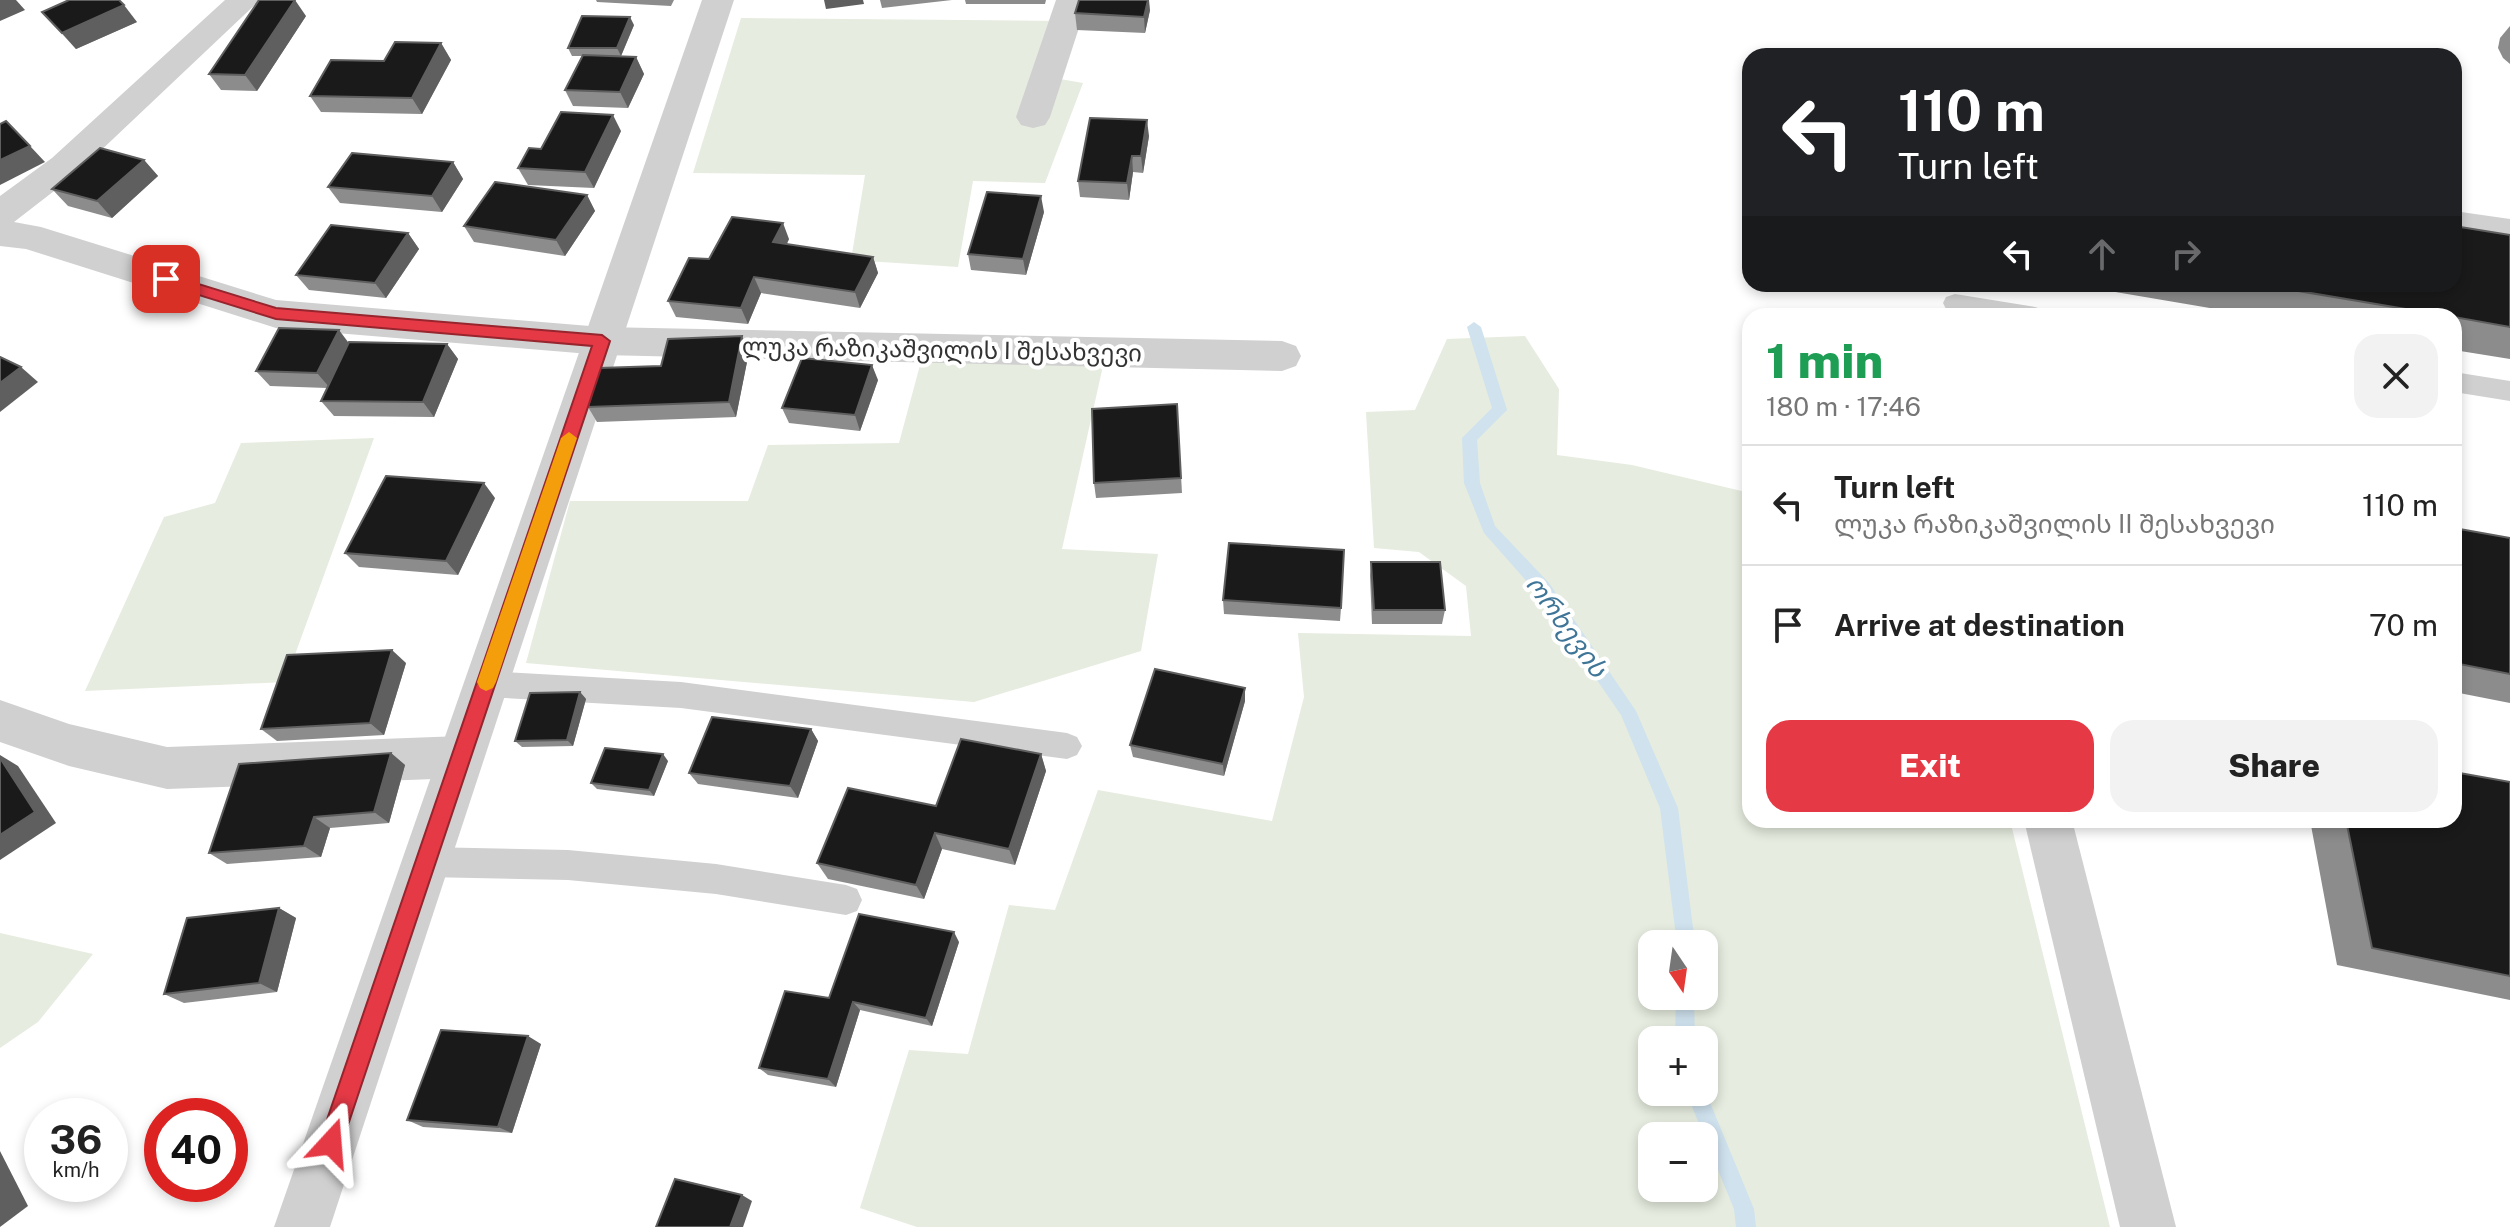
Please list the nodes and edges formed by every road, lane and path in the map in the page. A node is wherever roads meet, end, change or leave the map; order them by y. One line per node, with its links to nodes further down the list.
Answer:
1 (244, 0): 5 (street)
2 (718, 0): 11 (street)
3 (1072, 0): 4 (street)
4 (1033, 117)
5 (0, 214)
6 (2462, 220): 7 (lane)
7 (2510, 227)
8 (0, 233): 11 (street, ლუკა რაზიკაშვილის I შესახვევი)
9 (1955, 301): 10 (lane)
10 (1992, 308)
11 (602, 341): 12 (street, ლუკა რაზიკაშვილის I შესახვევი); 15 (street)
12 (1282, 356)
13 (2462, 383): 14 (lane)
14 (2510, 391)
15 (486, 684): 17 (lane); 18 (street)
16 (0, 721): 18 (street)
17 (1067, 746)
18 (461, 757): 20 (street)
19 (2050, 828): 23 (street)
20 (426, 862): 21 (lane); 22 (street)
21 (846, 900)
22 (302, 1227)
23 (2148, 1227)

